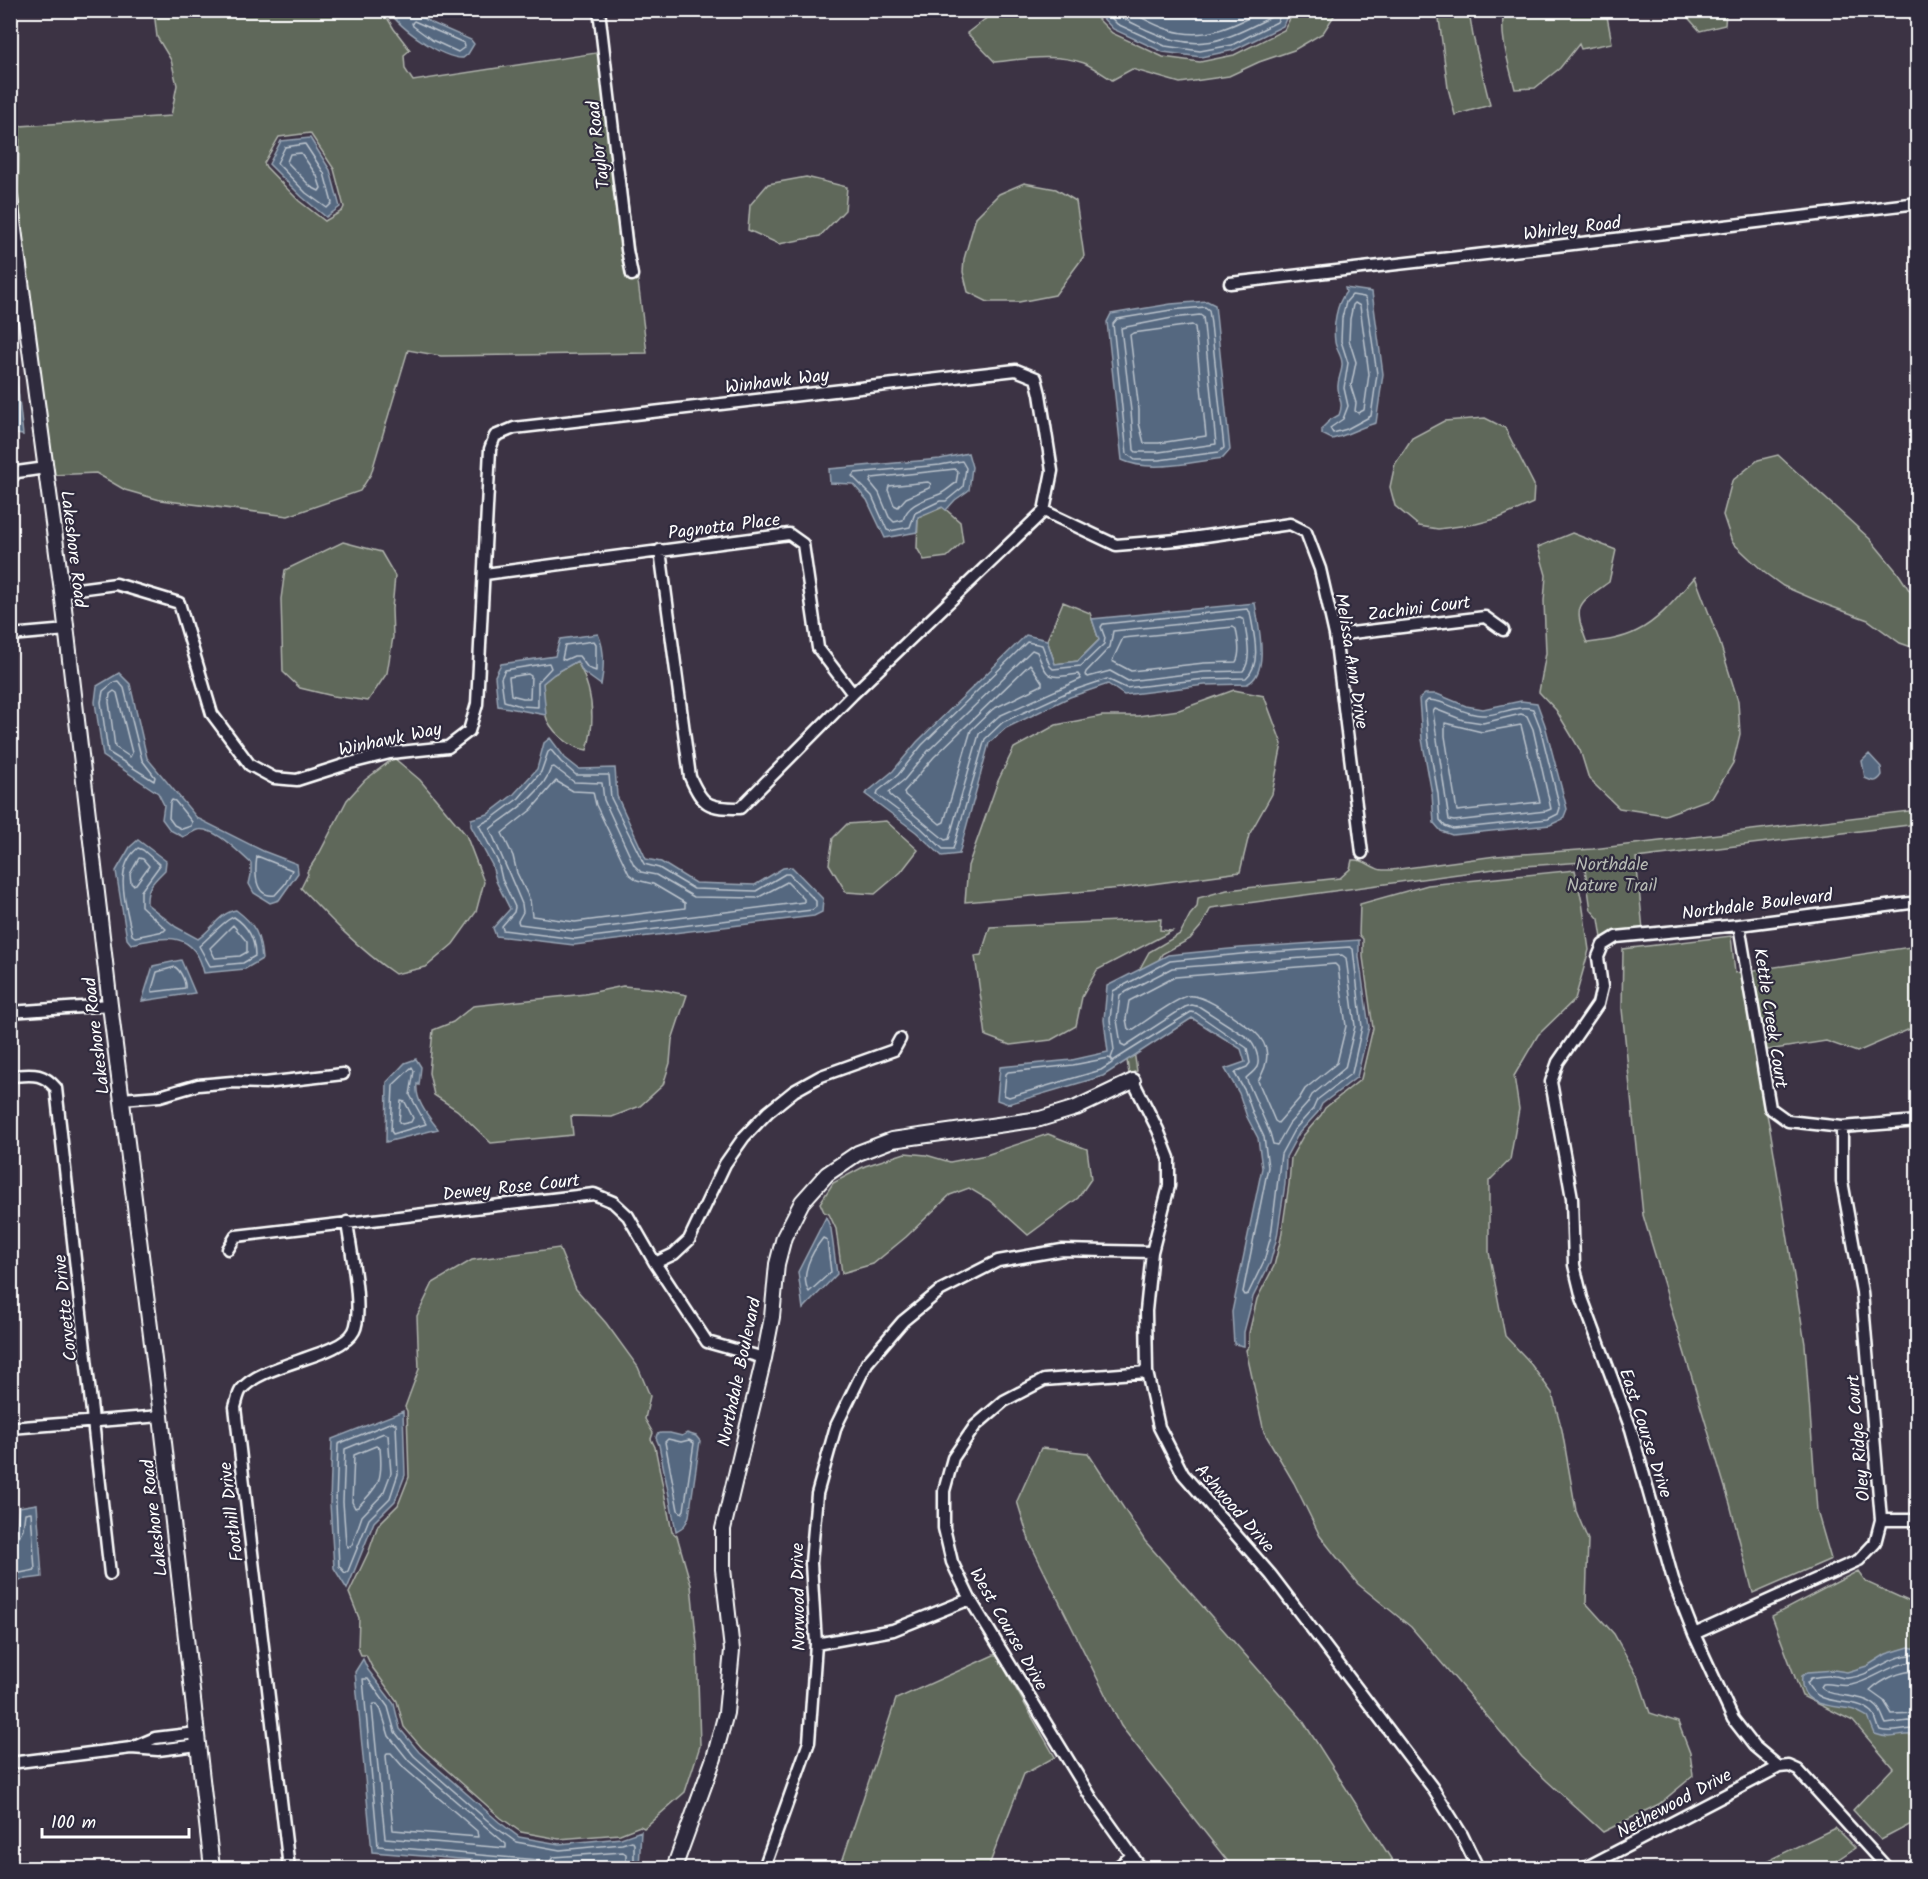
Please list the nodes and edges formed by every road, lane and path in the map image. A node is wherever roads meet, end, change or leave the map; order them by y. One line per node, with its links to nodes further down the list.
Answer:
1 (599, 10): 4 (street, Taylor Road)
2 (10, 199): 6 (street, Lakeshore Road)
3 (1917, 203): 5 (street, Whirley Road)
4 (632, 275)
5 (1230, 283)
6 (46, 468): 7 (street); 11 (street, Lakeshore Road)
7 (10, 479)
8 (1044, 511): 10 (street, Winhawk Way); 15 (street, Melissa Ann Drive); 16 (street)
9 (660, 550): 10 (street, Pagnotta Place); 16 (street, Pagnotta Place); 16 (street)
10 (484, 574): 11 (street, Winhawk Way)
11 (62, 591): 12 (street, Lakeshore Road)
12 (66, 630): 14 (street); 21 (street, Lakeshore Road)
13 (1503, 630): 15 (street, Zachini Court)
14 (10, 634)
15 (1335, 635): 17 (street, Melissa Ann Drive)
16 (854, 694)
17 (1362, 853)
18 (1917, 902): 19 (street, Northdale Boulevard)
19 (1739, 925): 20 (street, Northdale Boulevard); 29 (street, Kettle Creek Court)
20 (1603, 945): 43 (street, East Course Drive)
21 (110, 1005): 22 (street); 27 (street, Lakeshore Road)
22 (10, 1012)
23 (900, 1039): 33 (street)
24 (343, 1074): 27 (street)
25 (10, 1077): 37 (street, Corvette Drive)
26 (1133, 1081): 32 (street, Ashwood Drive); 34 (street, Northdale Boulevard)
27 (121, 1099): 36 (street, Lakeshore Road)
28 (1917, 1121): 29 (street, Kettle Creek Court)
29 (1842, 1127): 40 (street, Oley Ridge Court)
30 (347, 1222): 31 (street, Dewey Rose Court); 33 (street, Dewey Rose Court); 50 (street, Foothill Drive)
31 (228, 1249)
32 (1152, 1252): 35 (street, Ashwood Drive); 44 (street, Norwood Drive)
33 (655, 1263): 34 (street, Dewey Rose Court)
34 (764, 1358): 51 (street, Northdale Boulevard)
35 (1147, 1372): 42 (street, West Course Drive); 55 (street, Ashwood Drive)
36 (161, 1416): 37 (street); 45 (street, Lakeshore Road)
37 (94, 1422): 38 (street); 41 (street, Corvette Drive)
38 (10, 1428)
39 (1917, 1520): 40 (street)
40 (1881, 1521): 43 (street, Oley Ridge Court)
41 (110, 1574)
42 (970, 1599): 44 (street); 48 (street, West Course Drive)
43 (1694, 1634): 47 (street, East Course Drive)
44 (816, 1644): 52 (street, Norwood Drive)
45 (198, 1739): 46 (street); 49 (street, Lakeshore Road)
46 (10, 1763)
47 (1779, 1767): 56 (street, Nethewood Drive); 57 (street, East Course Drive)
48 (1132, 1856): 53 (street); 54 (street, West Course Drive)
49 (212, 1869)
50 (289, 1869)
51 (674, 1869)
52 (764, 1869)
53 (1116, 1869)
54 (1141, 1869)
55 (1478, 1869)
56 (1585, 1869)
57 (1887, 1869)

